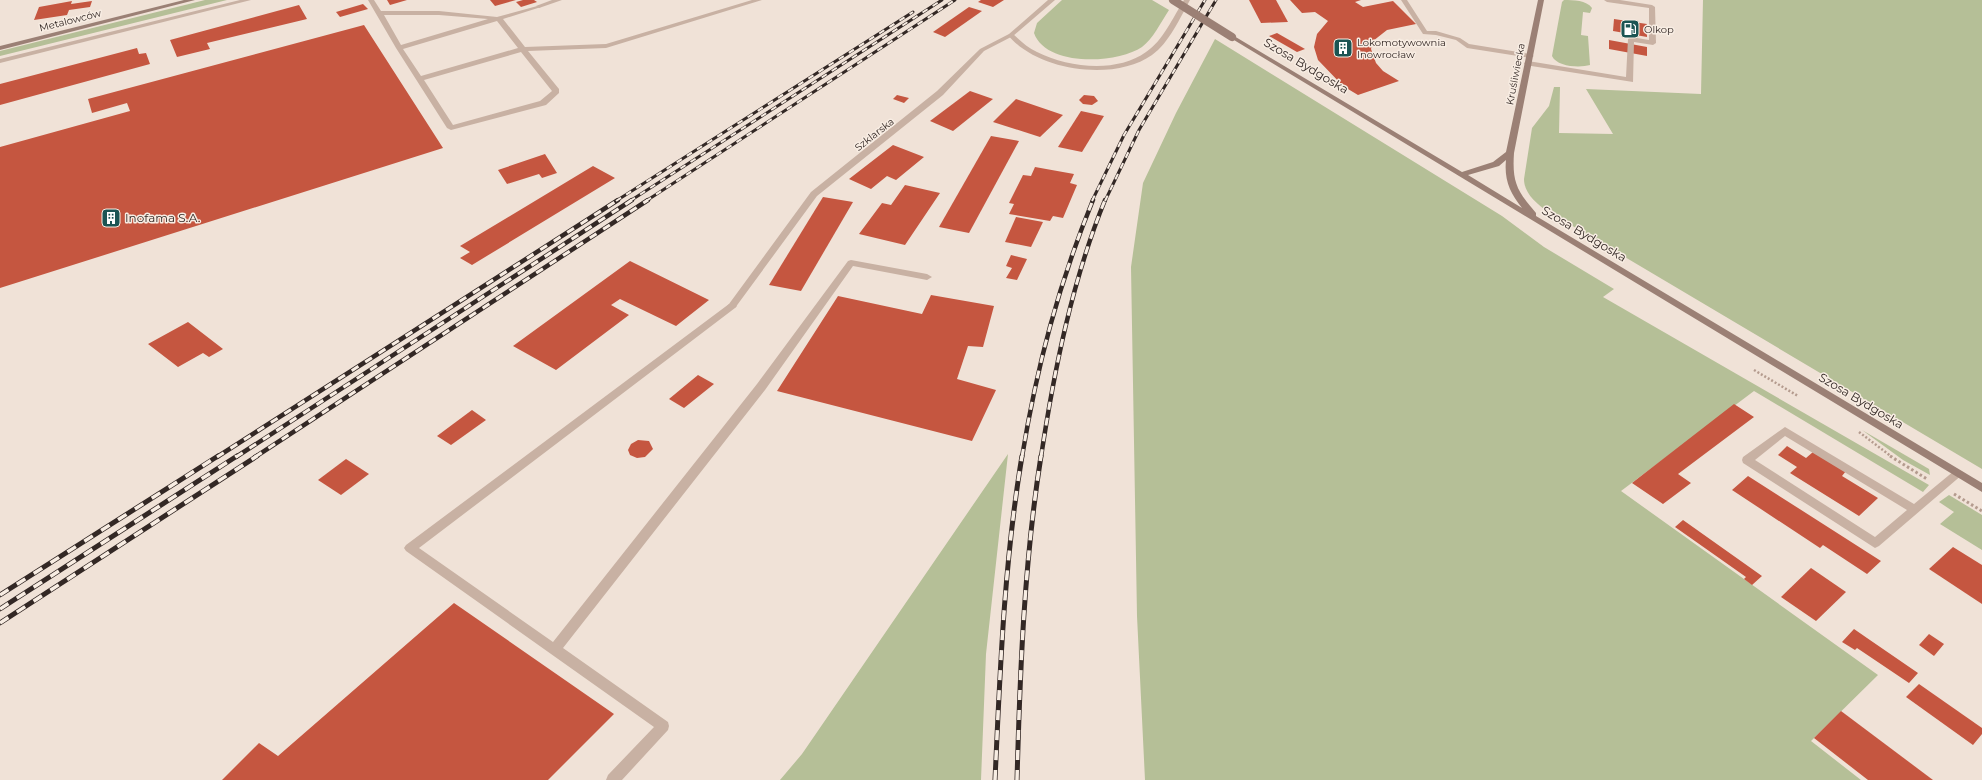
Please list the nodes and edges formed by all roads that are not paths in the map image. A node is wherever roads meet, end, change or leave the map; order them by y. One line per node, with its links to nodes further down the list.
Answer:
1 (192, 0): 15 (main road, Metalowców)
2 (248, 0): 19 (street)
3 (371, 0): 12 (street)
4 (559, 0): 13 (street)
5 (759, 0): 17 (street)
6 (1052, 0): 14 (street, Szklarska)
7 (1173, 0): 22 (main road, Szosa Bydgoska, bridge)
8 (1187, 0): 14 (street)
9 (1404, 0): 18 (street)
10 (1541, 0): 18 (main road, Kruśliwiecka)
11 (1607, 0): 18 (street)
12 (379, 13): 13 (street); 16 (street)
13 (499, 19): 16 (street); 17 (street)
14 (1011, 35): 28 (street, Szklarska)
15 (0, 48)
16 (399, 48): 20 (street)
17 (523, 49): 20 (street); 20 (street)
18 (1529, 59): 21 (main road, Kruśliwiecka)
19 (0, 61)
20 (420, 79)
21 (1510, 153): 22 (main road); 23 (main road, Kruśliwiecka)
22 (1461, 174): 23 (main road, Szosa Bydgoska)
23 (1538, 222): 25 (main road, Szosa Bydgoska)
24 (928, 277): 28 (street)
25 (1958, 474): 26 (main road, Szosa Bydgoska); 27 (street)
26 (1982, 488)
27 (1914, 509): 27 (street)
28 (554, 650): 29 (street)
29 (613, 780)

